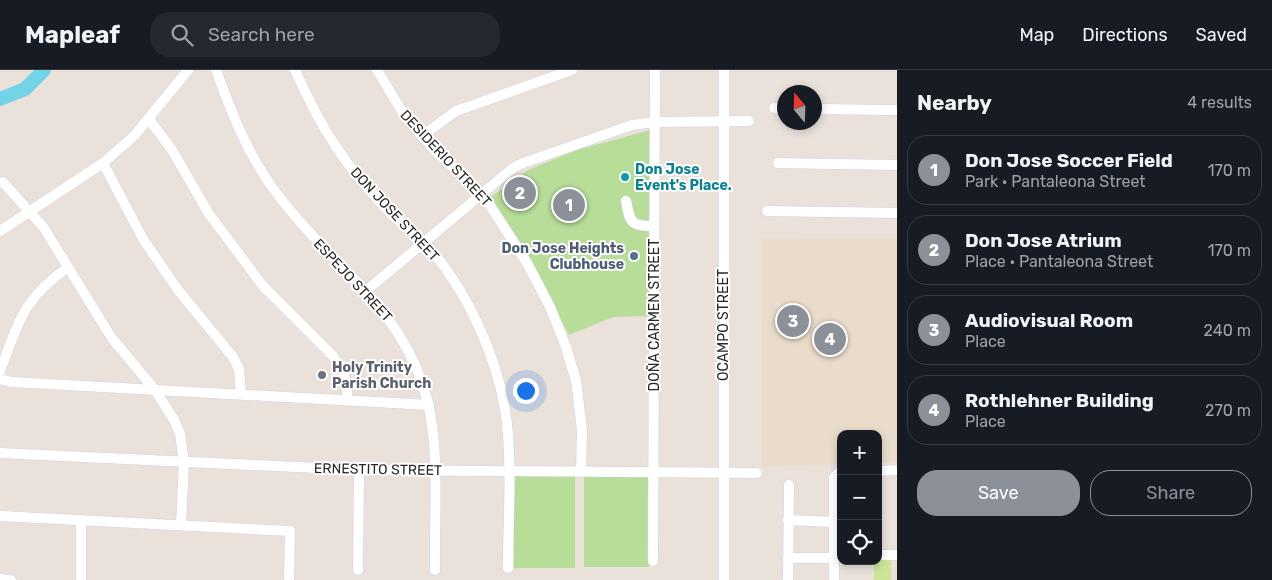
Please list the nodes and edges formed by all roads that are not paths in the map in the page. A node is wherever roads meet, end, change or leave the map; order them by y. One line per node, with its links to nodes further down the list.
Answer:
1 (188, 70): 10 (street)
2 (216, 70): 28 (street, ESPEJO STREET)
3 (295, 70): 26 (street, DON JOSE STREET)
4 (376, 70): 14 (street, DESIDERIO STREET)
5 (572, 70): 14 (street)
6 (655, 70): 13 (street, DOÑA CARMEN STREET)
7 (724, 70): 11 (street, OCAMPO STREET)
8 (822, 109): 9 (street)
9 (897, 110)
10 (149, 119): 15 (street); 33 (street)
11 (723, 120): 12 (street); 13 (street); 44 (street, OCAMPO STREET)
12 (749, 121)
13 (654, 122): 19 (street); 24 (street, DOÑA CARMEN STREET)
14 (422, 136): 19 (street, DESIDERIO STREET)
15 (103, 163): 21 (street); 32 (street)
16 (778, 163): 17 (street)
17 (897, 165)
18 (3, 182): 21 (street)
19 (482, 193): 26 (street); 43 (street, DESIDERIO STREET)
20 (626, 201): 24 (street)
21 (28, 211): 25 (street); 27 (street)
22 (767, 211): 23 (street)
23 (897, 213)
24 (654, 226): 40 (street, DOÑA CARMEN STREET)
25 (0, 232)
26 (424, 242): 28 (street); 38 (street, DON JOSE STREET)
27 (67, 268): 29 (street); 31 (street)
28 (366, 290): 34 (street, ESPEJO STREET)
29 (0, 371)
30 (0, 379): 31 (street)
31 (155, 390): 32 (street); 36 (street)
32 (241, 394): 33 (street)
33 (347, 400): 34 (street)
34 (429, 405): 42 (street, ESPEJO STREET)
35 (0, 453): 36 (street, ERNESTITO STREET)
36 (184, 462): 37 (street, ERNESTITO STREET); 52 (street)
37 (359, 470): 42 (street, ERNESTITO STREET); 59 (street)
38 (508, 470): 42 (street, ERNESTITO STREET); 43 (street, ERNESTITO STREET); 58 (street, DON JOSE STREET)
39 (897, 470): 41 (street)
40 (654, 471): 43 (street, ERNESTITO STREET); 44 (street, ERNESTITO STREET); 57 (street, DOÑA CARMEN STREET)
41 (882, 471)
42 (434, 472): 60 (street, ESPEJO STREET)
43 (581, 472)
44 (724, 472): 45 (street, ERNESTITO STREET); 65 (street, OCAMPO STREET)
45 (756, 473)
46 (838, 475): 51 (street)
47 (788, 485): 50 (street)
48 (0, 516): 49 (street)
49 (81, 520): 52 (street); 63 (street)
50 (788, 520): 51 (street); 56 (street)
51 (834, 522): 55 (street)
52 (181, 524): 64 (street)
53 (897, 555): 54 (street)
54 (882, 556)
55 (836, 557): 56 (street); 67 (street)
56 (788, 558): 66 (street)
57 (654, 561)
58 (508, 568)
59 (357, 575)
60 (436, 575)
61 (0, 579): 62 (street)
62 (11, 580)
63 (81, 580)
64 (289, 580)
65 (724, 580)
66 (788, 580)
67 (834, 580)

